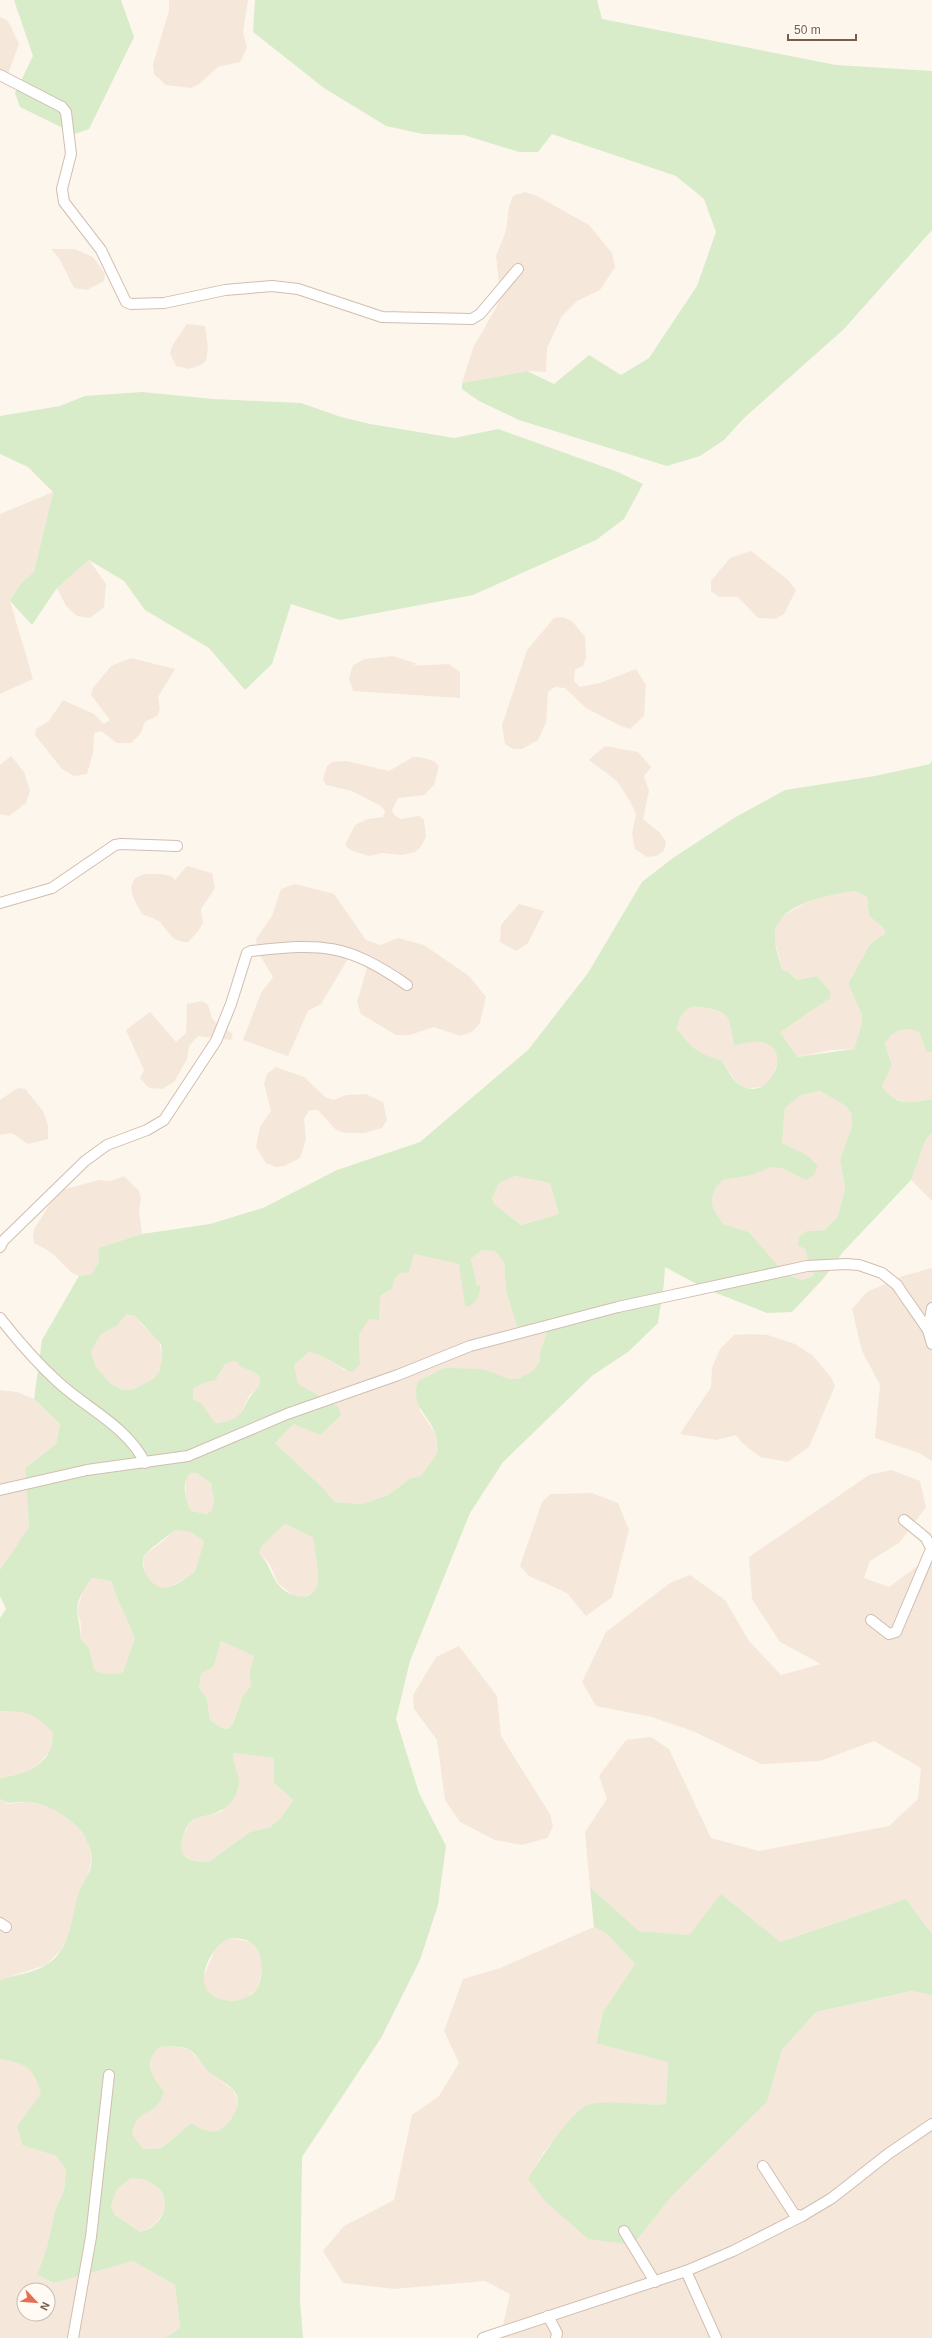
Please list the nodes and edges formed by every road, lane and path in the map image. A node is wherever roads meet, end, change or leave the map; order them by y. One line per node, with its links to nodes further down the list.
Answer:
1 (0, 75): 2 (street)
2 (518, 269)
3 (177, 846): 4 (street)
4 (0, 903)
5 (407, 985): 6 (street)
6 (0, 1247)
7 (932, 1308): 9 (street)
8 (0, 1318): 11 (street)
9 (928, 1330): 10 (street); 11 (street)
10 (932, 1344)
11 (145, 1462): 12 (street)
12 (0, 1490)
13 (904, 1520): 14 (street)
14 (932, 1547): 15 (street)
15 (871, 1620)
16 (109, 2075): 24 (street)
17 (932, 2124): 19 (street)
18 (763, 2166): 19 (street)
19 (802, 2216): 21 (street)
20 (624, 2231): 22 (street)
21 (686, 2272): 22 (street); 27 (street)
22 (655, 2282): 23 (street)
23 (548, 2316): 25 (street); 26 (street)
24 (73, 2338)
25 (484, 2338)
26 (556, 2338)
27 (716, 2338)

